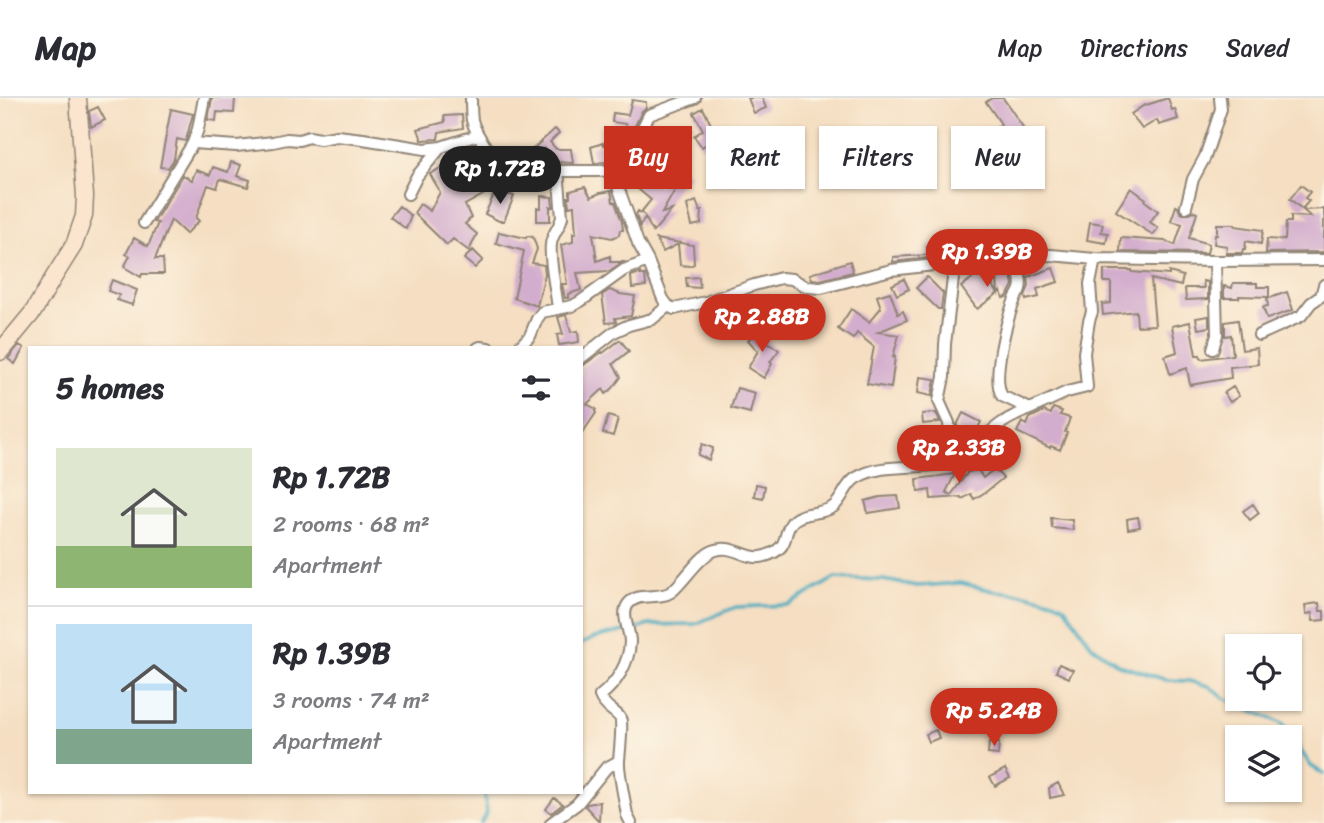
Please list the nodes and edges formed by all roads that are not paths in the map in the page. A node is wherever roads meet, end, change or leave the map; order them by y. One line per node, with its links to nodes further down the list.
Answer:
1 (78, 98): 28 (street)
2 (204, 98): 8 (street)
3 (471, 98): 7 (street)
4 (695, 98): 6 (street)
5 (1220, 98): 14 (street)
6 (644, 126)
7 (478, 135): 9 (street); 10 (street)
8 (193, 143): 9 (street); 15 (street)
9 (441, 146): 13 (street)
10 (558, 170): 11 (street); 24 (street)
11 (604, 171)
12 (619, 189): 19 (street)
13 (408, 194)
14 (1186, 207)
15 (144, 223)
16 (1015, 257): 17 (street); 21 (street); 30 (street)
17 (1095, 258): 20 (street); 30 (street)
18 (1324, 260): 20 (street)
19 (648, 261): 23 (street); 24 (street)
20 (1215, 261): 27 (street)
21 (955, 262): 23 (street); 31 (street)
22 (1324, 285): 25 (street)
23 (668, 306): 29 (street)
24 (558, 308): 26 (street)
25 (1259, 335)
26 (520, 346)
27 (1213, 349)
28 (0, 352)
29 (583, 356)
30 (1030, 409): 31 (street)
31 (952, 460): 32 (street)
32 (619, 761): 33 (street); 34 (street)
33 (551, 823)
34 (631, 823)

